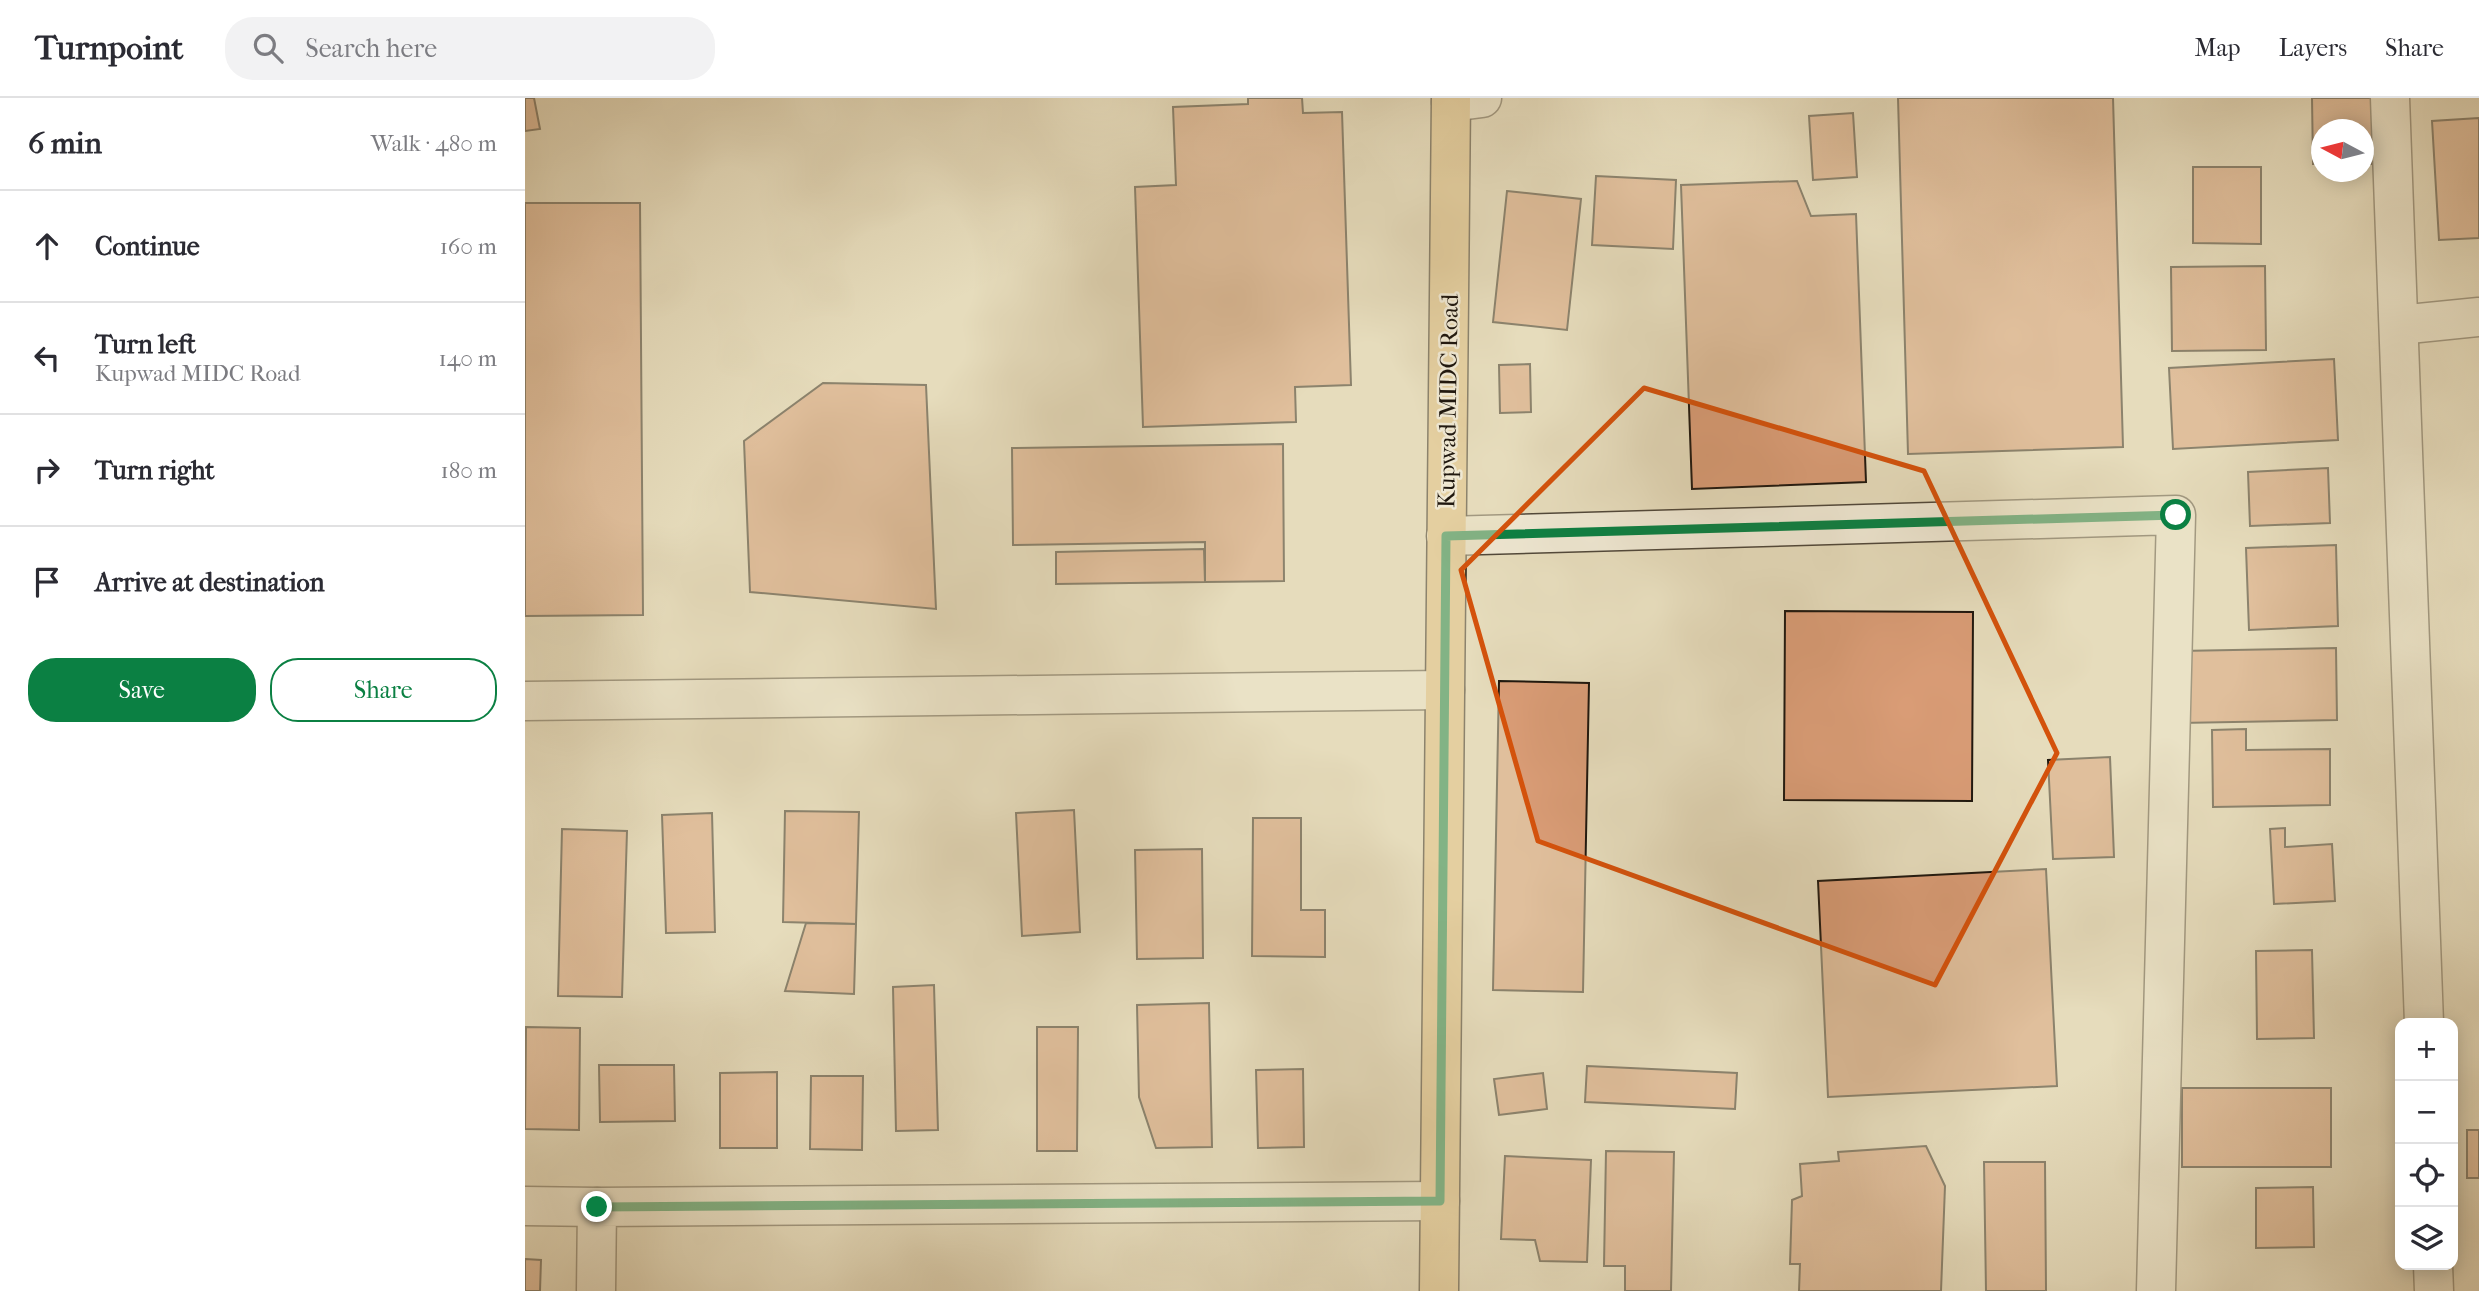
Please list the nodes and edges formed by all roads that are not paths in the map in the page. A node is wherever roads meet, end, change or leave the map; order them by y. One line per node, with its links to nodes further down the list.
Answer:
1 (2390, 98): 4 (street)
2 (1461, 99): 5 (main road, Kupwad MIDC Road)
3 (2479, 317): 4 (street)
4 (2399, 325): 8 (street)
5 (1446, 536): 6 (main road, Kupwad MIDC Road); 15 (street)
6 (1445, 690): 7 (street); 9 (main road, Kupwad MIDC Road)
7 (525, 702)
8 (2424, 1018)
9 (1440, 1201): 11 (street); 14 (main road, Kupwad MIDC Road)
10 (525, 1206): 11 (street)
11 (597, 1207): 13 (street)
12 (2433, 1270): 16 (street)
13 (596, 1291)
14 (1439, 1291)
15 (2156, 1291)
16 (2434, 1291)

